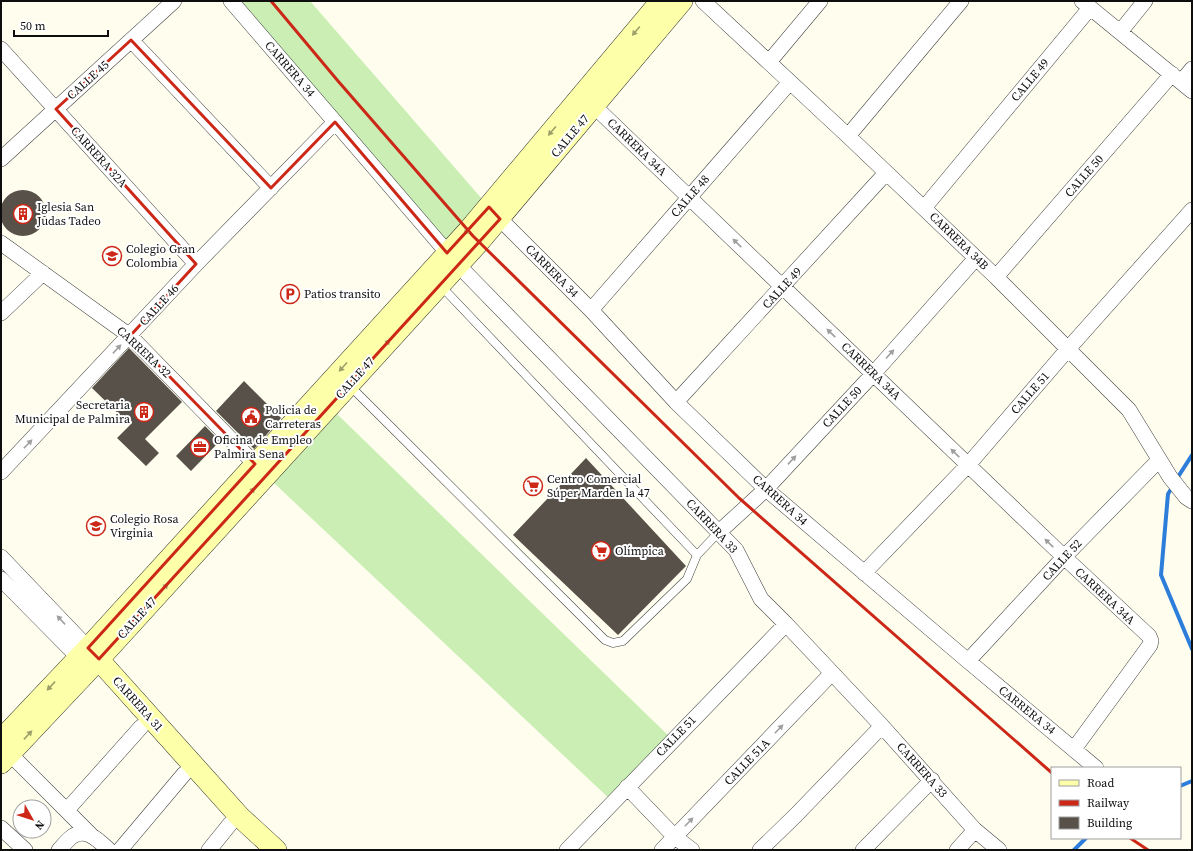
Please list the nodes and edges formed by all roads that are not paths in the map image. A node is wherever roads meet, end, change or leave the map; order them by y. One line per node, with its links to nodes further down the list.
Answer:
1 (174, 1): 11 (street, CALLE 45)
2 (231, 1): 19 (street, CARRERA 34)
3 (661, 1): 27 (main road, CALLE 47, one-way to 27)
4 (682, 1): 17 (main road, CALLE 47)
5 (703, 1): 13 (street, CARRERA 34B)
6 (820, 1): 13 (street)
7 (961, 1): 20 (street)
8 (1145, 1): 10 (street)
9 (1086, 4): 10 (street); 25 (street, CALLE 49)
10 (1120, 32): 16 (street)
11 (131, 40): 18 (street, CALLE 45); 23 (street)
12 (1, 49): 18 (street, CARRERA 32A)
13 (769, 62): 15 (street, CARRERA 34B)
14 (1192, 69): 16 (street, CALLE 50)
15 (790, 82): 20 (street, CARRERA 34B); 24 (street, CALLE 48)
16 (1182, 82): 33 (street, CALLE 50)
17 (594, 106): 24 (street, CARRERA 34A); 27 (main road, CALLE 47)
18 (56, 109): 21 (street, CALLE 45); 31 (street, CARRERA 32A)
19 (335, 122): 23 (street, CALLE 46); 30 (street, CARRERA 34)
20 (848, 136): 22 (street, CARRERA 34B)
21 (1, 159)
22 (886, 173): 25 (street, CARRERA 34B); 35 (street, CALLE 49)
23 (270, 188): 31 (street, CALLE 46)
24 (689, 197): 35 (street, CARRERA 34A, one-way to 24); 36 (street, CALLE 48)
25 (924, 208): 29 (street, CARRERA 34B)
26 (1192, 210): 39 (street, CALLE 51)
27 (494, 213): 30 (main road, CALLE 47); 36 (street, CARRERA 34)
28 (1, 243): 32 (street, CARRERA 32)
29 (976, 258): 33 (street, CARRERA 34B); 40 (street, CALLE 50, one-way to 29)
30 (453, 259): 34 (main road, CALLE 47); 44 (main road, CALLE 47, one-way to 44); 49 (street, CARRERA 33)
31 (196, 264): 38 (street, CALLE 46)
32 (43, 273): 37 (street); 38 (street, CARRERA 32)
33 (996, 277): 39 (street, CARRERA 34B)
34 (440, 285): 41 (main road, CALLE 47, one-way to 34); 50 (lane)
35 (783, 287): 40 (street, CARRERA 34A, one-way to 35); 42 (street, CALLE 49)
36 (591, 310): 42 (street, CARRERA 34)
37 (1, 313)
38 (130, 336): 44 (street, CARRERA 32); 46 (street, CALLE 46, one-way to 38)
39 (1068, 349): 43 (street, CARRERA 34B); 45 (street, CALLE 51)
40 (874, 373): 45 (street, CARRERA 34A, one-way to 40); 47 (street, CALLE 50, one-way to 40)
41 (349, 385): 50 (lane); 57 (main road, CALLE 47, one-way to 41)
42 (676, 402): 47 (street, CARRERA 34)
43 (1159, 460): 48 (street, CARRERA 34B); 52 (street, CALLE 52)
44 (255, 464): 57 (main road, CALLE 47)
45 (968, 465): 52 (street, CARRERA 34A, one-way to 45); 53 (street, CALLE 51)
46 (1, 472)
47 (766, 488): 49 (street, CALLE 50); 53 (street, CARRERA 34)
48 (1189, 499)
49 (719, 532): 50 (lane); 56 (street, CARRERA 33)
50 (698, 555)
51 (1, 557): 54 (street, CARRERA 31)
52 (1064, 557): 58 (street, CALLE 52); 62 (street, CARRERA 34A)
53 (864, 573): 58 (street, CARRERA 34)
54 (20, 577): 55 (street); 57 (street, CARRERA 31, one-way to 54)
55 (4, 588): 57 (street, CARRERA 31)
56 (786, 624): 59 (street, CARRERA 33); 67 (street, CALLE 51)
57 (88, 658): 61 (main road, CARRERA 31); 63 (main road, CALLE 47); 64 (main road, CARRERA 31)
58 (968, 661): 62 (street, CARRERA 34)
59 (832, 673): 60 (street, CARRERA 33); 73 (street, CALLE 51A, one-way to 59)
60 (882, 726): 66 (street, CARRERA 33); 84 (street)
61 (141, 727): 64 (main road, CARRERA 31); 68 (street)
62 (1074, 749): 65 (street, CARRERA 34)
63 (4, 752): 68 (street)
64 (182, 765): 69 (main road, CARRERA 31); 77 (street); 80 (main road, CARRERA 31)
65 (1095, 767)
66 (932, 780): 71 (street, CARRERA 33); 85 (street)
67 (628, 787): 73 (street); 81 (street, CALLE 51)
68 (67, 810): 72 (street)
69 (230, 824): 78 (street); 79 (main road, CARRERA 31)
70 (1, 828): 74 (street)
71 (975, 830): 86 (street); 87 (street, CARRERA 33)
72 (87, 834): 75 (street); 76 (street)
73 (675, 837): 82 (street, CALLE 51A); 83 (street)
74 (25, 850)
75 (59, 850)
76 (109, 850)
77 (120, 850)
78 (209, 850)
79 (257, 850)
80 (276, 850)
81 (567, 850)
82 (662, 850)
83 (692, 850)
84 (760, 850)
85 (864, 850)
86 (957, 850)
87 (999, 850)

